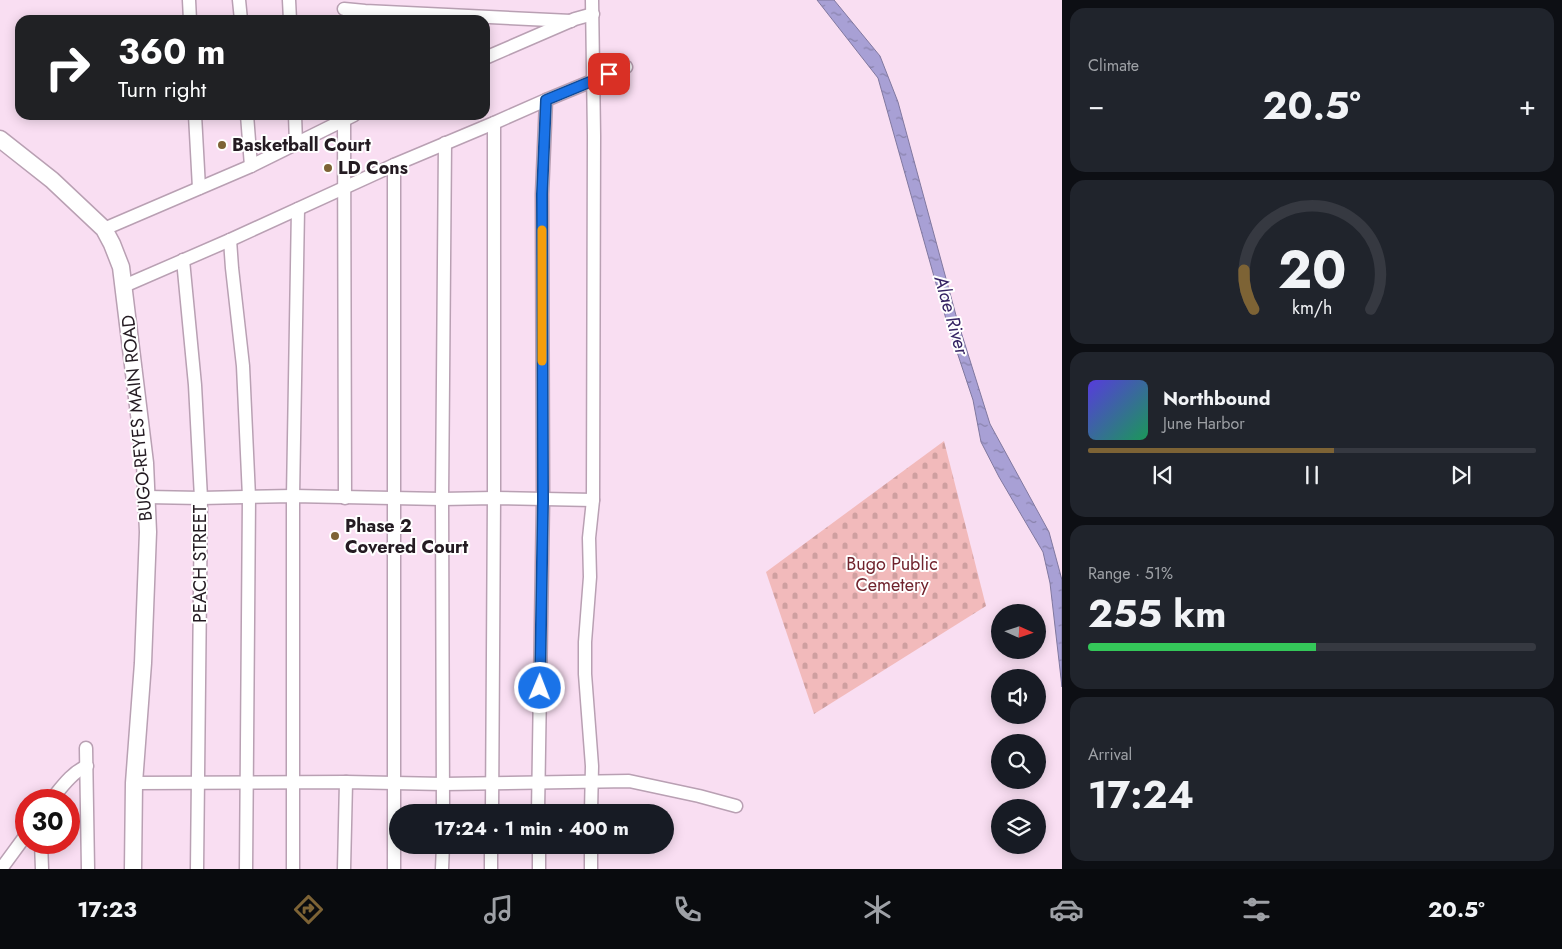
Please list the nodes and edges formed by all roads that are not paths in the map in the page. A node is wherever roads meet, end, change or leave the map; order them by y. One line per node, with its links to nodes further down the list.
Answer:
1 (189, 0): 7 (street)
2 (239, 0): 8 (street)
3 (288, 0): 9 (street)
4 (592, 0): 6 (street)
5 (344, 10): 10 (street)
6 (593, 14): 12 (street); 15 (street)
7 (190, 15)
8 (240, 15)
9 (290, 15)
10 (386, 15)
11 (490, 19): 12 (street)
12 (571, 21): 13 (street)
13 (490, 56)
14 (626, 67): 15 (street)
15 (592, 80): 16 (street); 44 (street)
16 (546, 100): 22 (street); 43 (street)
17 (195, 120): 28 (street)
18 (247, 120): 27 (street)
19 (295, 120): 24 (street)
20 (340, 120): 24 (street)
21 (348, 120): 29 (street)
22 (494, 123): 25 (street); 41 (street)
23 (0, 139): 31 (street, BUGO-REYES MAIN ROAD)
24 (296, 143): 27 (street)
25 (445, 143): 26 (street); 42 (street)
26 (394, 165): 29 (street); 40 (street)
27 (250, 166): 28 (street)
28 (199, 188): 31 (street)
29 (344, 188): 30 (street); 39 (street)
30 (298, 209): 32 (street); 35 (street)
31 (104, 229): 34 (street, BUGO-REYES MAIN ROAD)
32 (230, 240): 33 (street); 37 (street)
33 (183, 260): 34 (street); 38 (street, PEACH STREET)
34 (124, 286): 36 (street, BUGO-REYES MAIN ROAD)
35 (293, 496): 37 (street); 39 (street); 49 (street)
36 (147, 497): 38 (street); 47 (street, BUGO-REYES MAIN ROAD)
37 (249, 497): 38 (street); 48 (street)
38 (201, 498): 53 (street, PEACH STREET)
39 (345, 498): 40 (street)
40 (393, 498): 42 (street); 54 (street)
41 (494, 498): 42 (street); 43 (street); 55 (street)
42 (442, 500): 56 (street)
43 (543, 500): 44 (street); 51 (street)
44 (593, 500): 52 (street)
45 (86, 748): 46 (street)
46 (87, 766): 57 (street); 71 (street)
47 (134, 782): 53 (street); 72 (street, BUGO-REYES MAIN ROAD)
48 (247, 782): 49 (street); 53 (street); 74 (street)
49 (293, 782): 50 (street); 75 (street)
50 (346, 782): 54 (street); 76 (street)
51 (538, 782): 52 (street); 55 (street); 60 (street)
52 (591, 782): 61 (street); 62 (street)
53 (198, 783): 73 (street, PEACH STREET)
54 (394, 783): 56 (street); 77 (street)
55 (492, 783): 56 (street); 59 (street)
56 (443, 784): 58 (street)
57 (60, 789)
58 (443, 804)
59 (492, 804)
60 (538, 804)
61 (591, 804)
62 (736, 806)
63 (15, 850): 69 (street)
64 (41, 854): 70 (street)
65 (443, 854): 78 (street)
66 (491, 854): 79 (street)
67 (538, 854): 80 (street)
68 (591, 854): 81 (street)
69 (1, 869)
70 (42, 869)
71 (88, 869)
72 (132, 869)
73 (197, 869)
74 (246, 869)
75 (293, 869)
76 (344, 869)
77 (394, 869)
78 (442, 869)
79 (491, 869)
80 (539, 869)
81 (591, 869)

